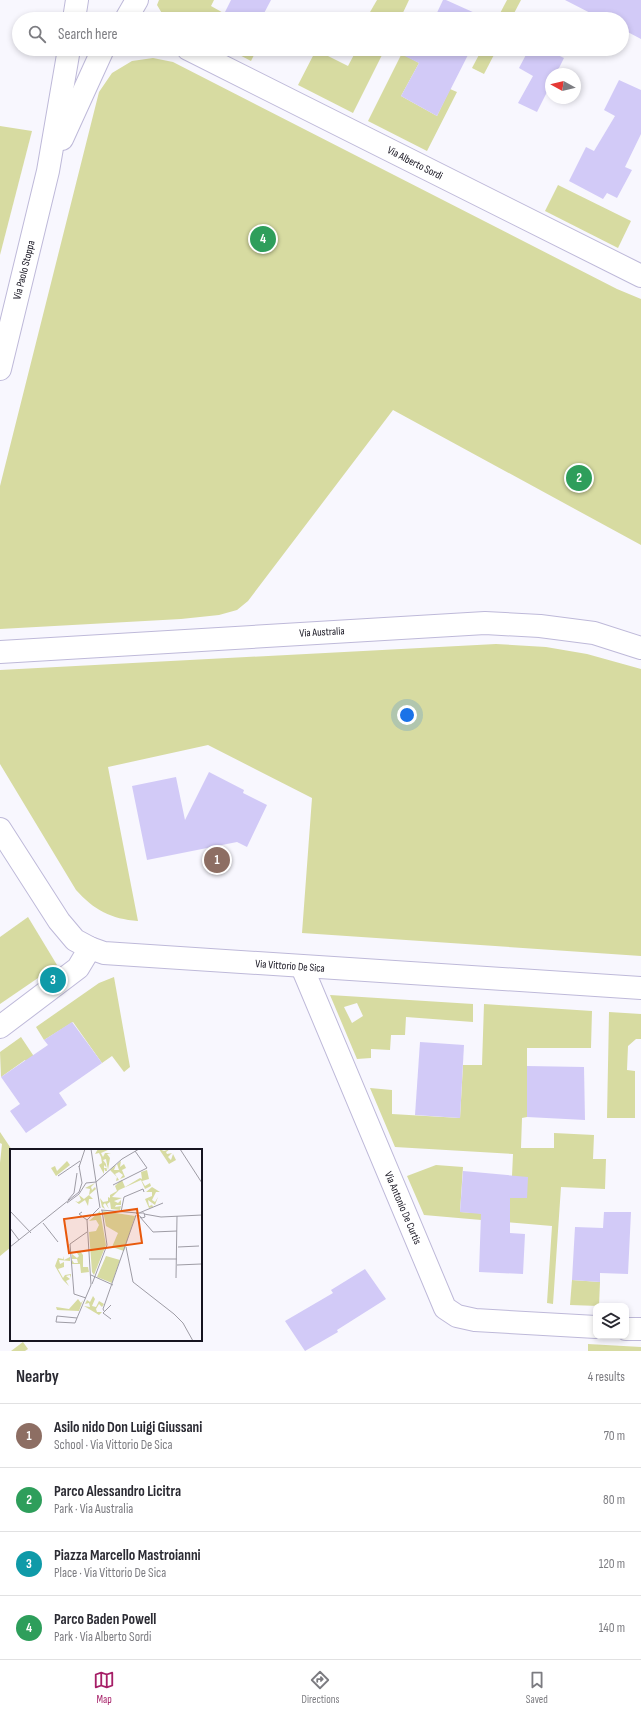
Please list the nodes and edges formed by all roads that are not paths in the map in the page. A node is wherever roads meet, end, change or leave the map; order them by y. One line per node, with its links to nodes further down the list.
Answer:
1 (79, 0): 3 (street); 4 (street)
2 (138, 0): 5 (street); 6 (street)
3 (76, 12)
4 (82, 12)
5 (130, 12)
6 (141, 12)
7 (68, 56): 10 (street, Via Paolo Stoppa)
8 (100, 56): 10 (street, Via Paolo Stoppa)
9 (202, 56): 11 (street, Via Alberto Sordi)
10 (48, 171): 12 (street, Via Paolo Stoppa)
11 (641, 276)
12 (9, 294): 13 (street, Via Paolo Stoppa)
13 (0, 369)
14 (641, 648): 15 (street, Via Australia)
15 (0, 652)
16 (0, 830): 17 (street, Via Vittorio De Sica)
17 (90, 948): 18 (street, Via Vittorio De Sica); 20 (street)
18 (302, 967): 19 (street, Via Vittorio De Sica); 21 (street, Via Antonio De Curtis)
19 (641, 988)
20 (0, 1027)
21 (593, 1327)
22 (629, 1329): 23 (street)
23 (641, 1330)

